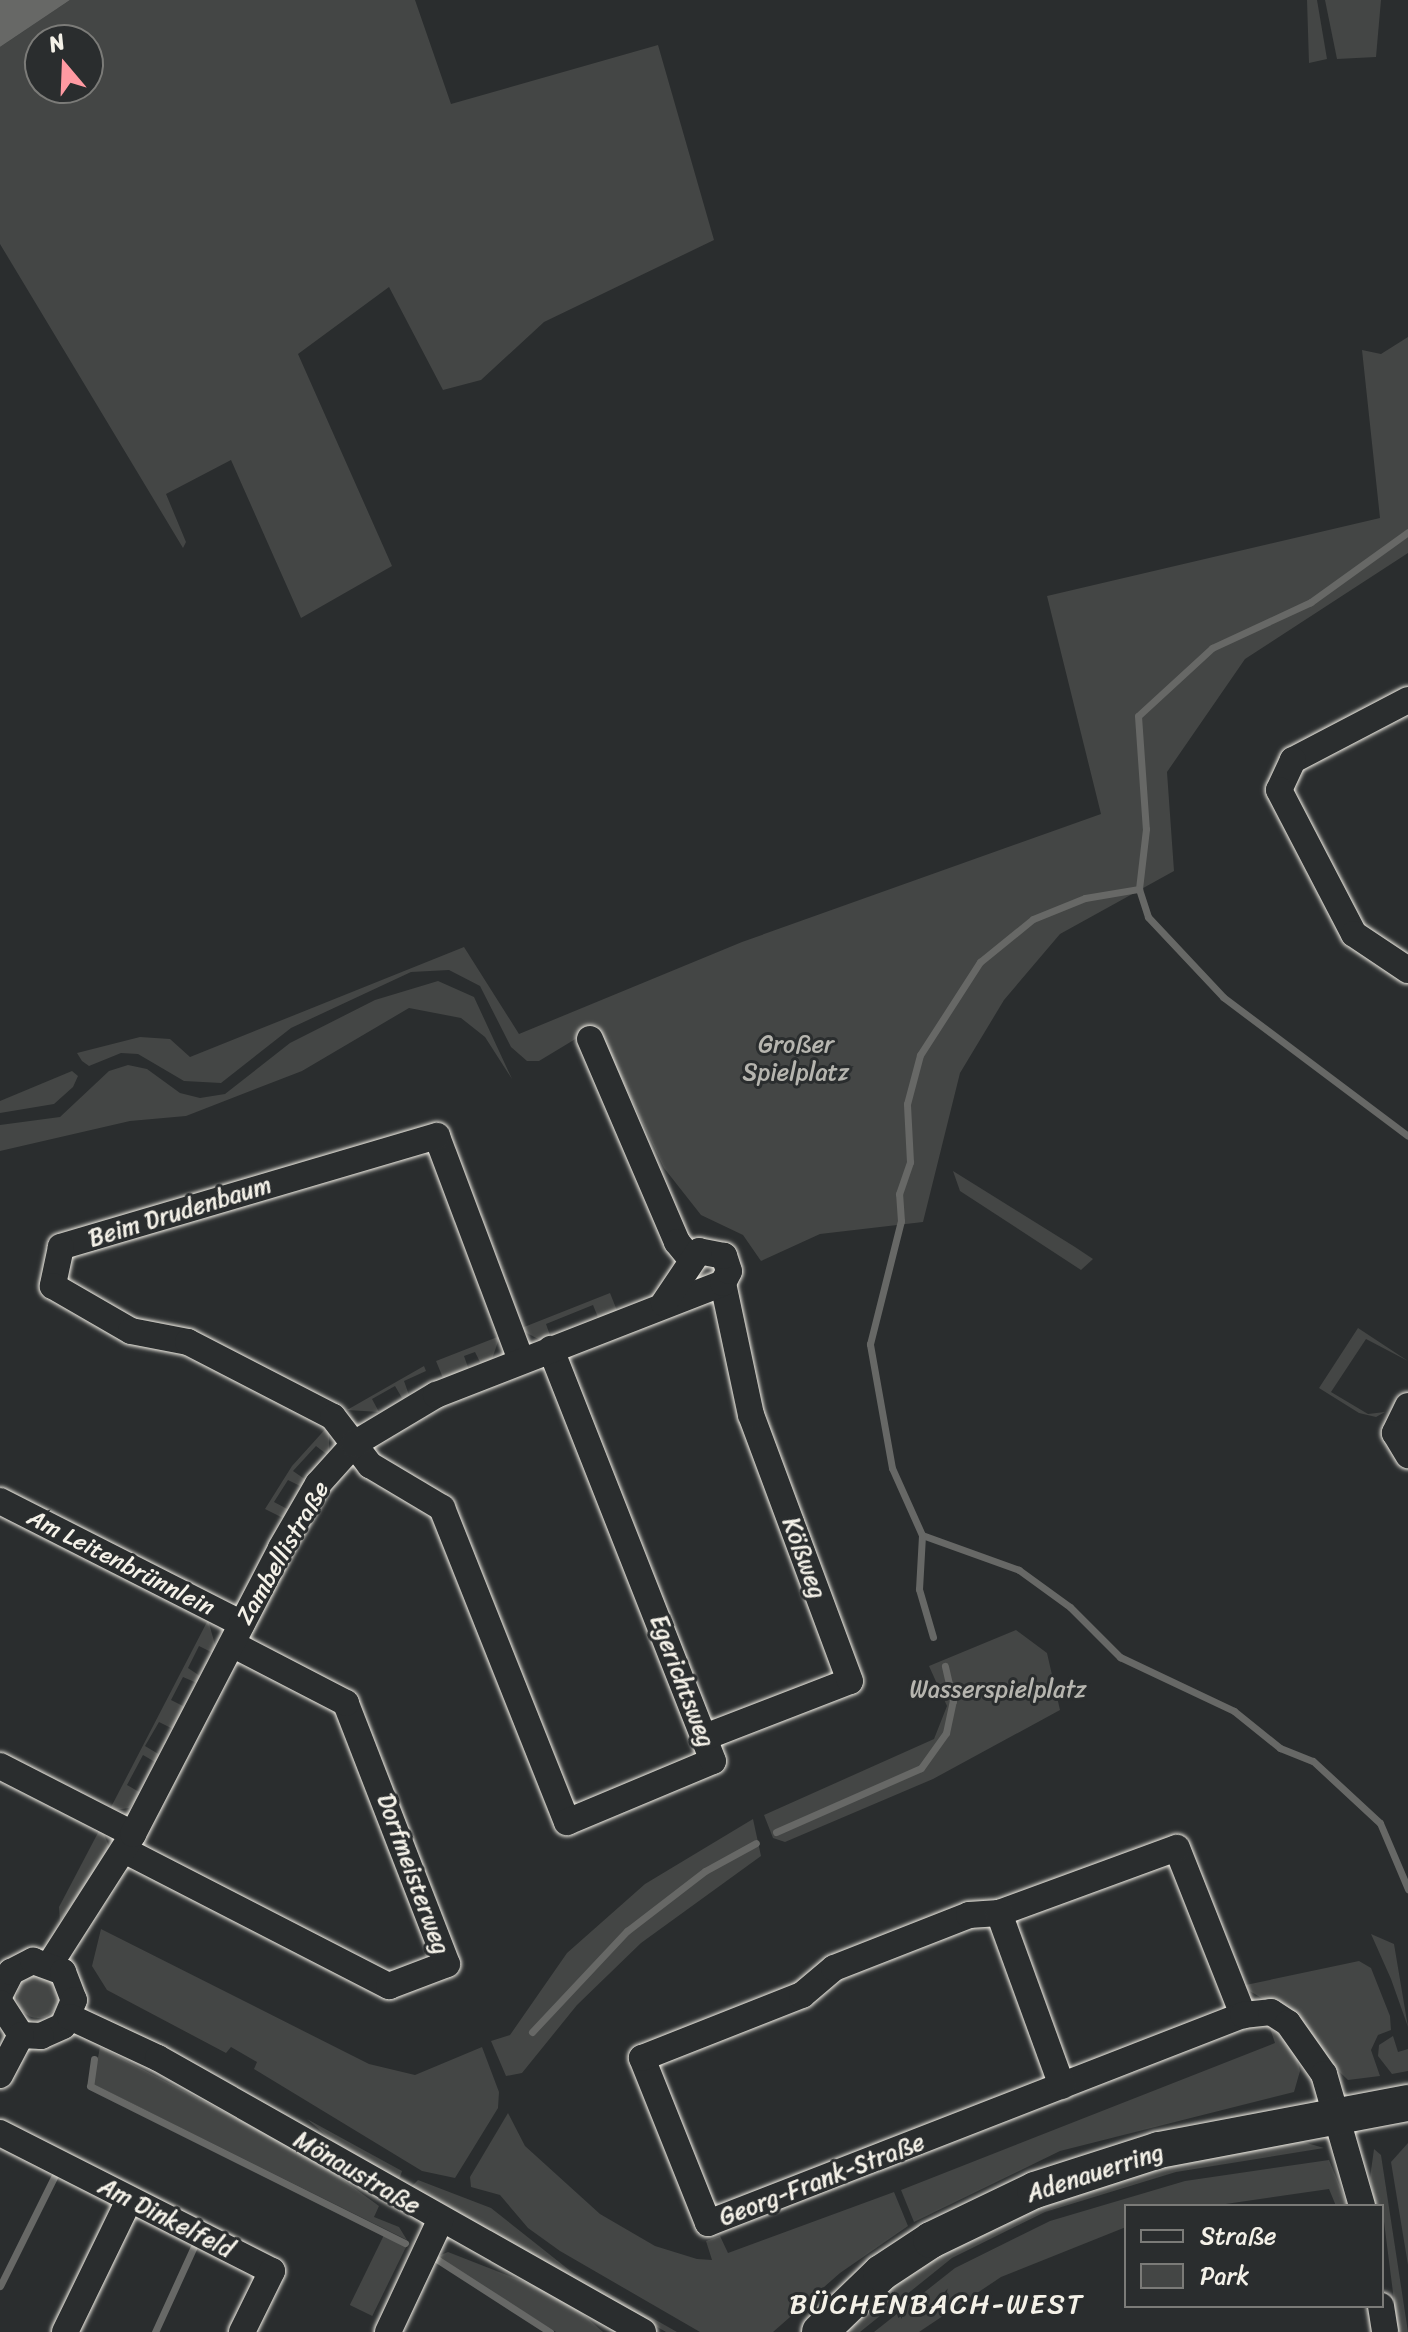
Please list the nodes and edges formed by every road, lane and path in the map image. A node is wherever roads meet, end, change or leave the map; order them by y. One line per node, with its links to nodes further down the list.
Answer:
1 (1408, 700): 2 (street)
2 (1408, 970)
3 (590, 1039): 4 (street)
4 (691, 1259): 5 (street); 6 (street)
5 (723, 1283): 6 (street, Zambellistraße); 14 (street, Kößweg)
6 (664, 1303): 7 (street, Zambellistraße)
7 (551, 1349): 8 (street, Zambellistraße); 14 (street, Egerichtsweg)
8 (521, 1360): 10 (street, Zambellistraße); 10 (street, Beim Drudenbaum)
9 (1408, 1406): 11 (street)
10 (354, 1444): 13 (street, Zambellistraße); 14 (street, Egerichtsweg)
11 (1408, 1455)
12 (0, 1501): 13 (street, Am Leitenbrünnlein)
13 (237, 1634): 16 (street, Zambellistraße); 16 (street, Dorfmeisterweg)
14 (705, 1737)
15 (0, 1766): 16 (street)
16 (128, 1842): 18 (street, Zambellistraße)
17 (999, 1913): 20 (street, Georg-Frank-Straße); 24 (street); 24 (street, Georg-Frank-Straße)
18 (50, 1964): 19 (street); 21 (street)
19 (1, 1989): 22 (street)
20 (1243, 2015): 24 (street, Georg-Frank-Straße); 26 (street, Georg-Frank-Straße)
21 (70, 2017): 22 (street); 30 (street, Mönaustraße)
22 (21, 2035): 23 (street)
23 (0, 2075)
24 (1062, 2086)
25 (1408, 2103): 26 (main road, Adenauerring)
26 (1339, 2116): 29 (street); 36 (main road, Adenauerring)
27 (0, 2133): 28 (street, Am Dinkelfeld)
28 (129, 2200): 33 (street); 34 (street, Am Dinkelfeld)
29 (1361, 2204)
30 (440, 2221): 32 (street); 35 (street, Mönaustraße)
31 (1381, 2308): 37 (street)
32 (390, 2331)
33 (65, 2332)
34 (242, 2332)
35 (643, 2332)
36 (820, 2332)
37 (1385, 2332)

